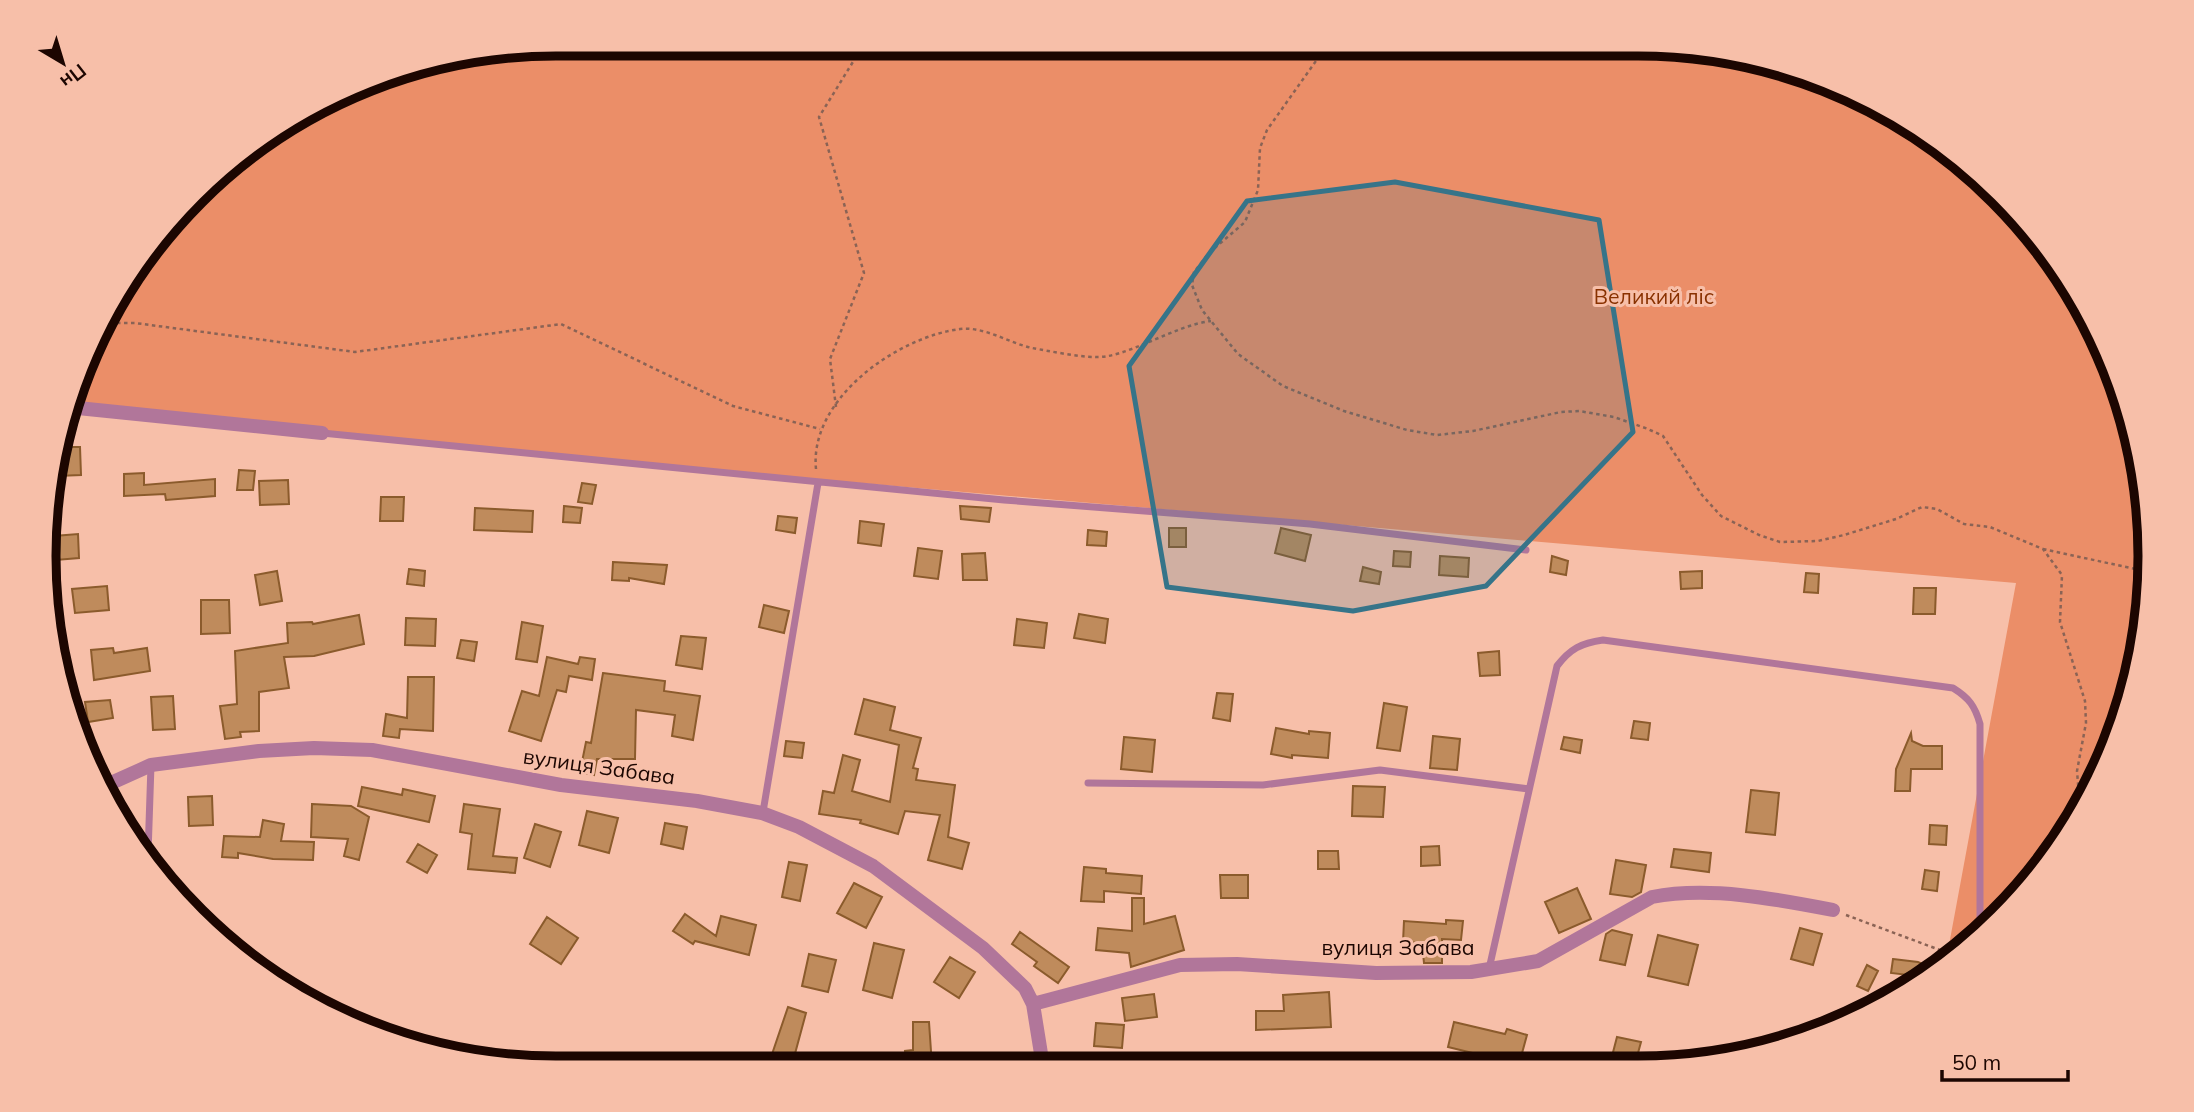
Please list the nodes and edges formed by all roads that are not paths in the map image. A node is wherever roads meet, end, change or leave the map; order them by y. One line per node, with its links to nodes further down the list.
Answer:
1 (79, 408): 2 (street)
2 (322, 433): 3 (lane)
3 (818, 483): 4 (lane); 9 (lane)
4 (1526, 550)
5 (151, 765): 6 (street, вулиця Забава); 9 (street, вулиця Забава); 10 (lane)
6 (111, 783)
7 (1088, 783): 8 (lane)
8 (1529, 789): 12 (lane); 13 (lane)
9 (762, 813): 14 (street, вулиця Забава)
10 (148, 845)
11 (1833, 910): 13 (street, вулиця Забава)
12 (1980, 921)
13 (1489, 969): 14 (street, вулиця Забава)
14 (1033, 1004): 15 (street, вулиця Забава)
15 (1041, 1056)

